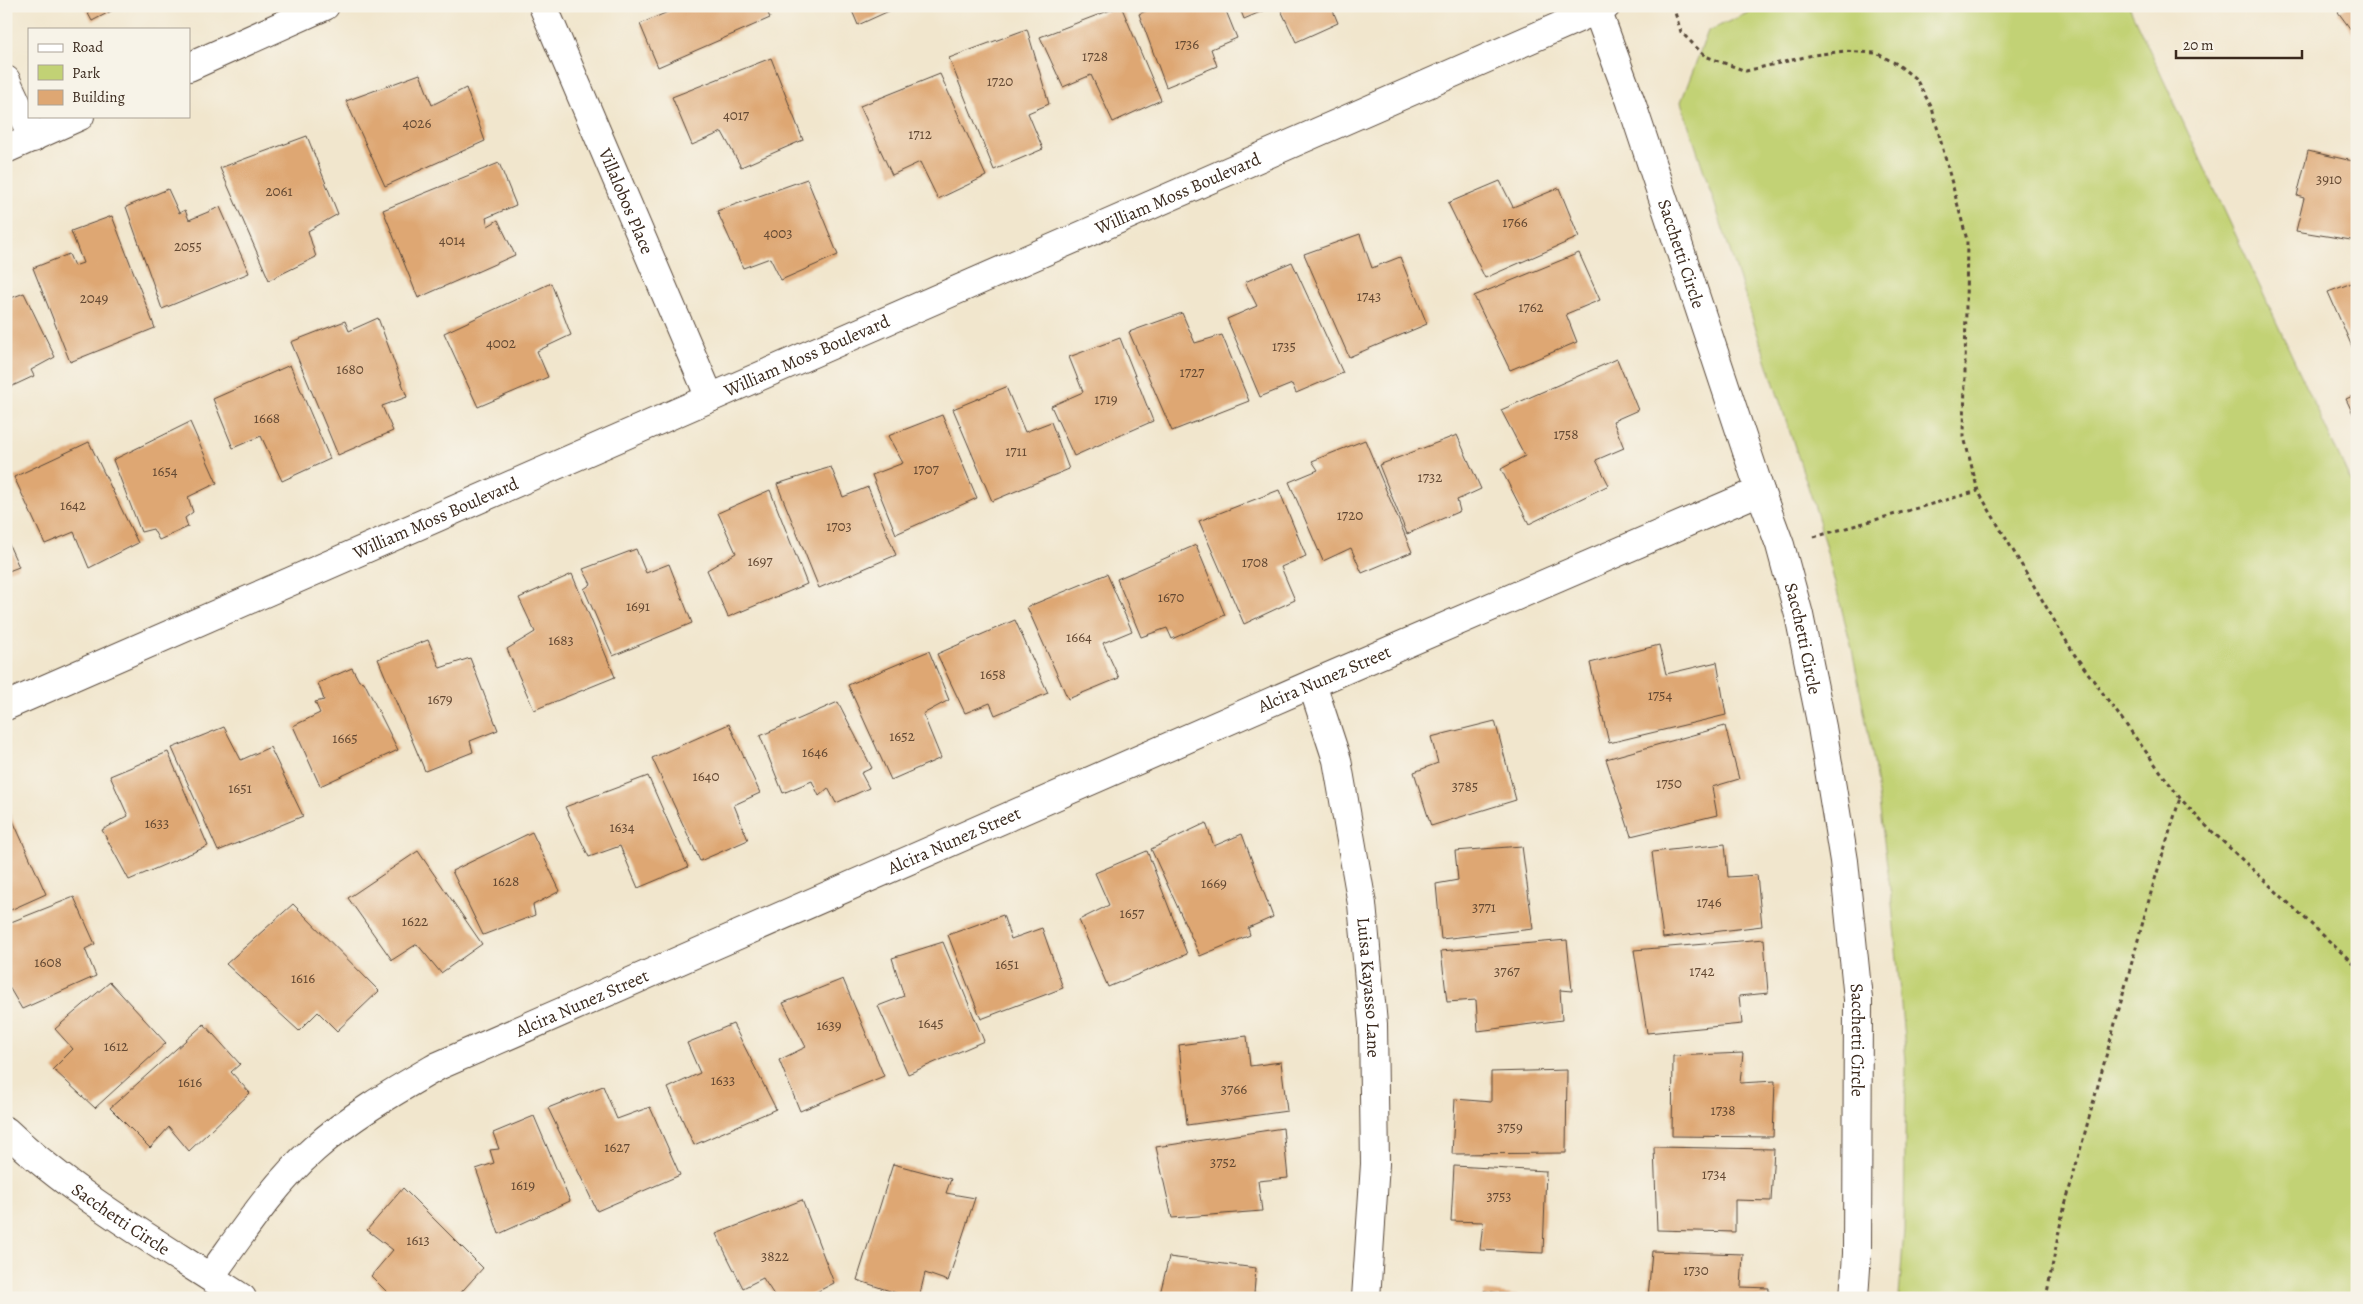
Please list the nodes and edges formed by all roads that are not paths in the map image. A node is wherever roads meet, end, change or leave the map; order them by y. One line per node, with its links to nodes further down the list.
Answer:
1 (324, 6): 4 (street)
2 (543, 6): 9 (street, Villalobos Place)
3 (1601, 8): 9 (street, William Moss Boulevard); 10 (street, Sacchetti Circle)
4 (190, 67)
5 (6, 80): 7 (street)
6 (76, 118): 7 (street)
7 (33, 138): 8 (street)
8 (6, 149)
9 (710, 398): 12 (street, William Moss Boulevard)
10 (1760, 491): 11 (street, Alcira Nunez Street); 17 (street, Sacchetti Circle)
11 (1312, 684): 14 (street, Alcira Nunez Street); 16 (street, Luisa Kayasso Lane)
12 (6, 706)
13 (6, 1130): 14 (street, Sacchetti Circle)
14 (210, 1277): 15 (street, Sacchetti Circle)
15 (242, 1298)
16 (1366, 1298)
17 (1854, 1298)

